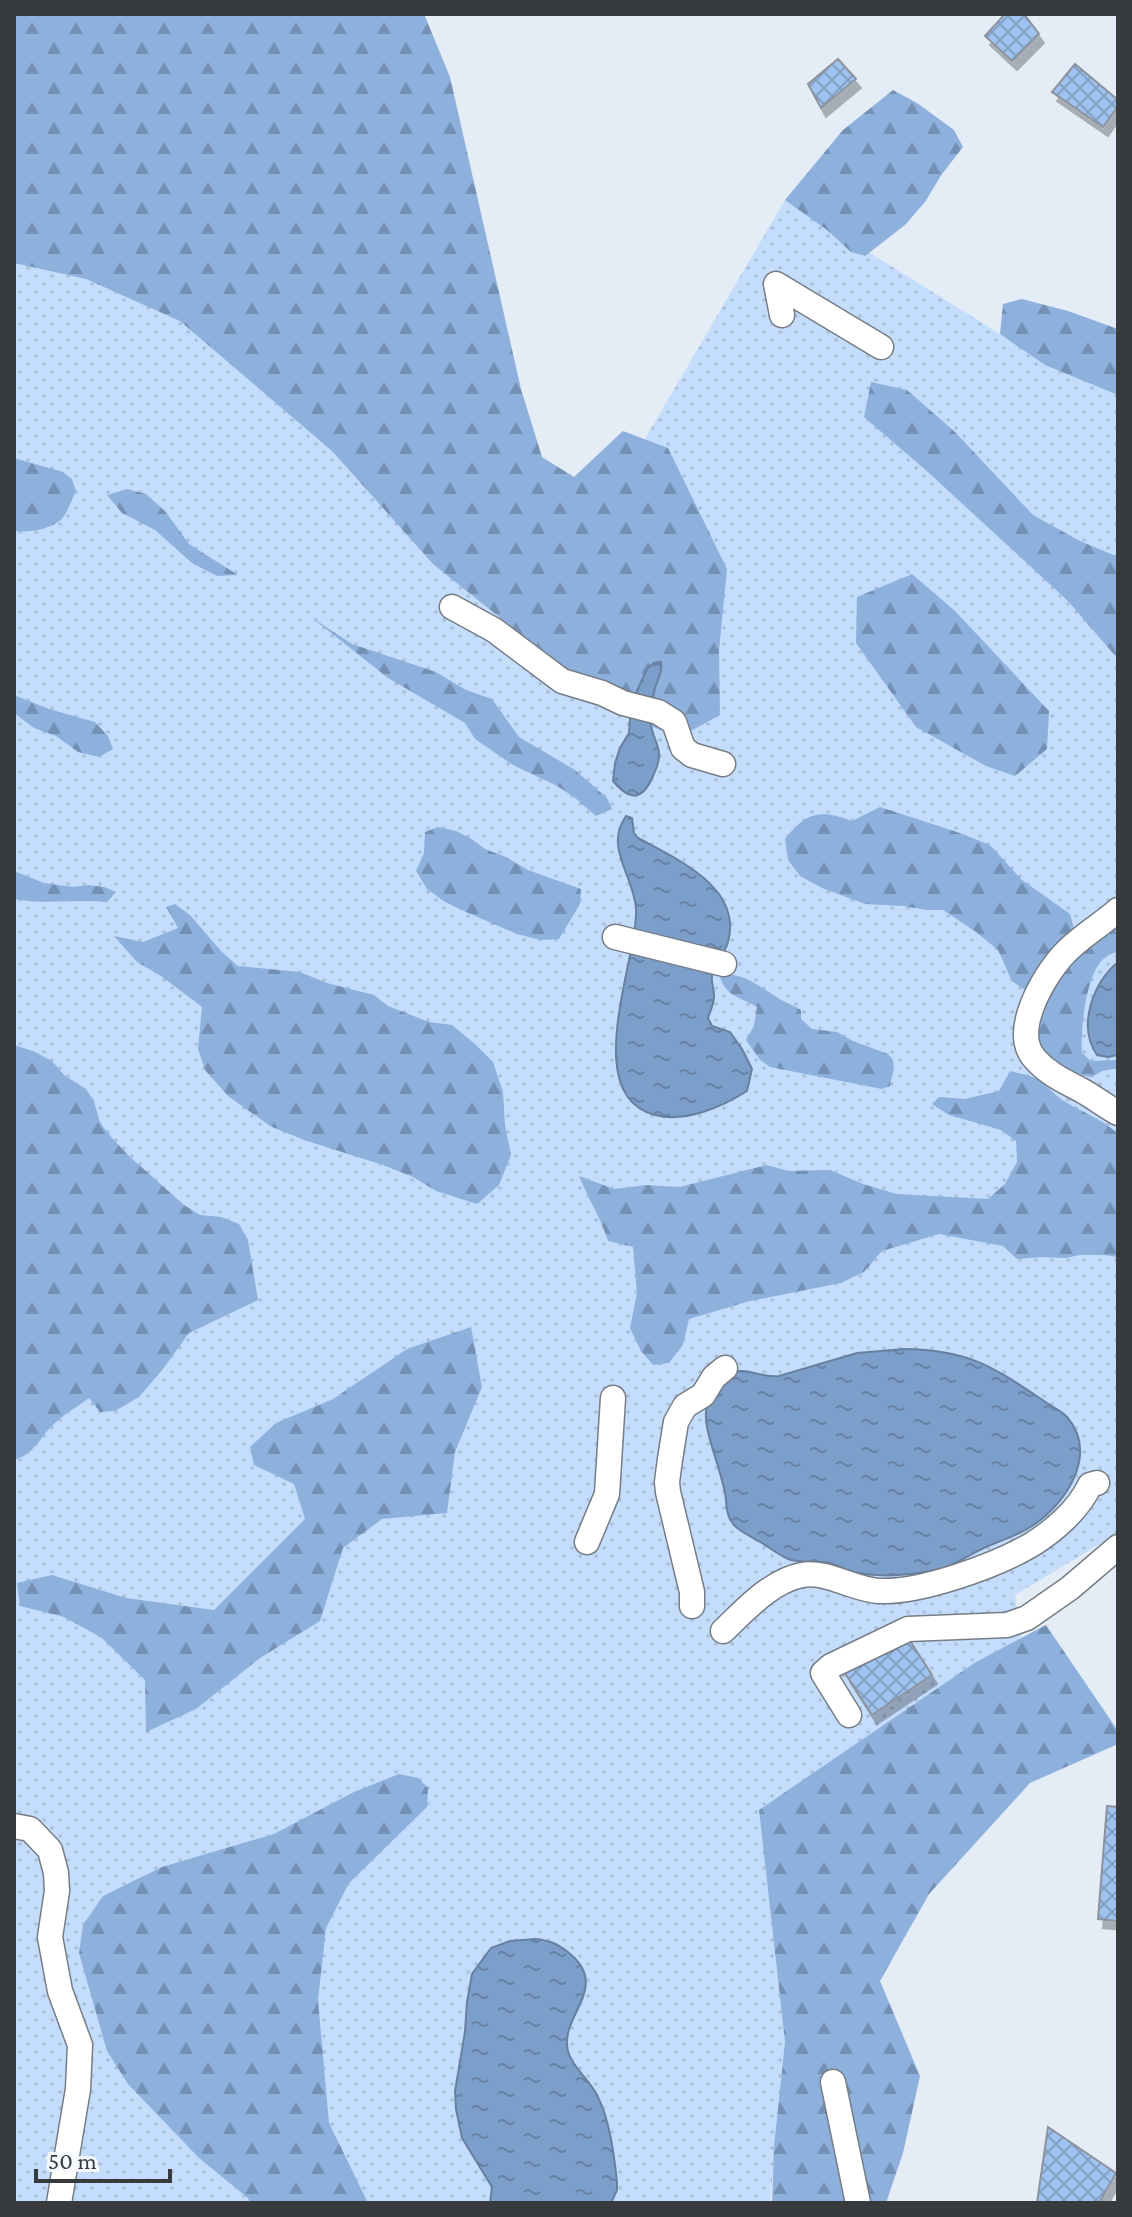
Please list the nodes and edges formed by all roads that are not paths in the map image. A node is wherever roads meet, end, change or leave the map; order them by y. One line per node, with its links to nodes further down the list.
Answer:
1 (782, 315): 2 (lane)
2 (881, 347)
3 (452, 607): 4 (lane)
4 (723, 764)
5 (1118, 910): 8 (lane)
6 (615, 937): 7 (lane)
7 (724, 964)
8 (1118, 1113)
9 (725, 1368): 14 (lane)
10 (613, 1398): 12 (lane)
11 (1097, 1483): 15 (lane)
12 (587, 1542)
13 (1118, 1547): 16 (lane)
14 (692, 1606)
15 (723, 1631)
16 (849, 1715)
17 (14, 1826): 19 (lane)
18 (833, 2082): 20 (lane)
19 (59, 2203)
20 (858, 2203)

